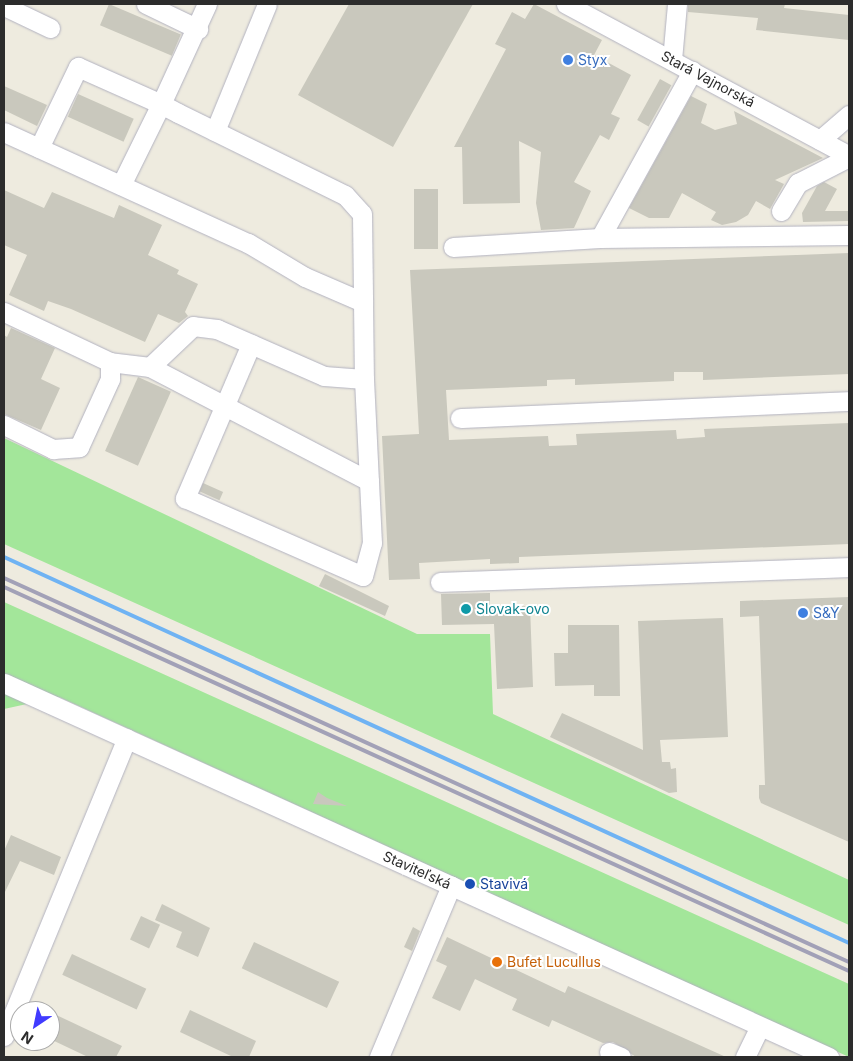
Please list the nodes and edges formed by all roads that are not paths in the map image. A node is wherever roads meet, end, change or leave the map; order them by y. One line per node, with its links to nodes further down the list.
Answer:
1 (146, 4): 8 (street)
2 (208, 4): 8 (street)
3 (267, 4): 13 (street)
4 (566, 4): 9 (street, Stará Vajnorská)
5 (677, 4): 9 (street)
6 (4, 6): 7 (street)
7 (50, 28)
8 (198, 30): 11 (street)
9 (672, 60): 10 (street, Stará Vajnorská)
10 (692, 71): 15 (street, Stará Vajnorská); 21 (street)
11 (161, 104): 13 (street); 16 (street); 18 (street)
12 (849, 115): 15 (street)
13 (215, 131): 23 (street)
14 (4, 132): 16 (street)
15 (820, 140): 17 (street, Stará Vajnorská)
16 (39, 148): 18 (street)
17 (849, 156): 19 (street)
18 (121, 185): 23 (street)
19 (781, 211)
20 (849, 235): 21 (street)
21 (600, 238): 22 (street)
22 (453, 247)
23 (363, 302): 28 (street)
24 (4, 312): 26 (street)
25 (251, 344): 27 (street); 28 (street); 30 (street)
26 (110, 362): 27 (street); 32 (street)
27 (150, 367): 30 (street)
28 (364, 379): 33 (street)
29 (849, 400): 31 (street)
30 (224, 406): 33 (street); 33 (street)
31 (460, 418)
32 (4, 425)
33 (368, 481)
34 (849, 567): 35 (street)
35 (440, 582)
36 (4, 683): 37 (street, Staviteľská)
37 (127, 738): 38 (street, Staviteľská); 40 (street)
38 (451, 886): 39 (street, Staviteľská); 41 (street)
39 (760, 1026): 42 (street); 43 (street, Staviteľská)
40 (4, 1036)
41 (379, 1057)
42 (745, 1057)
43 (829, 1057)

